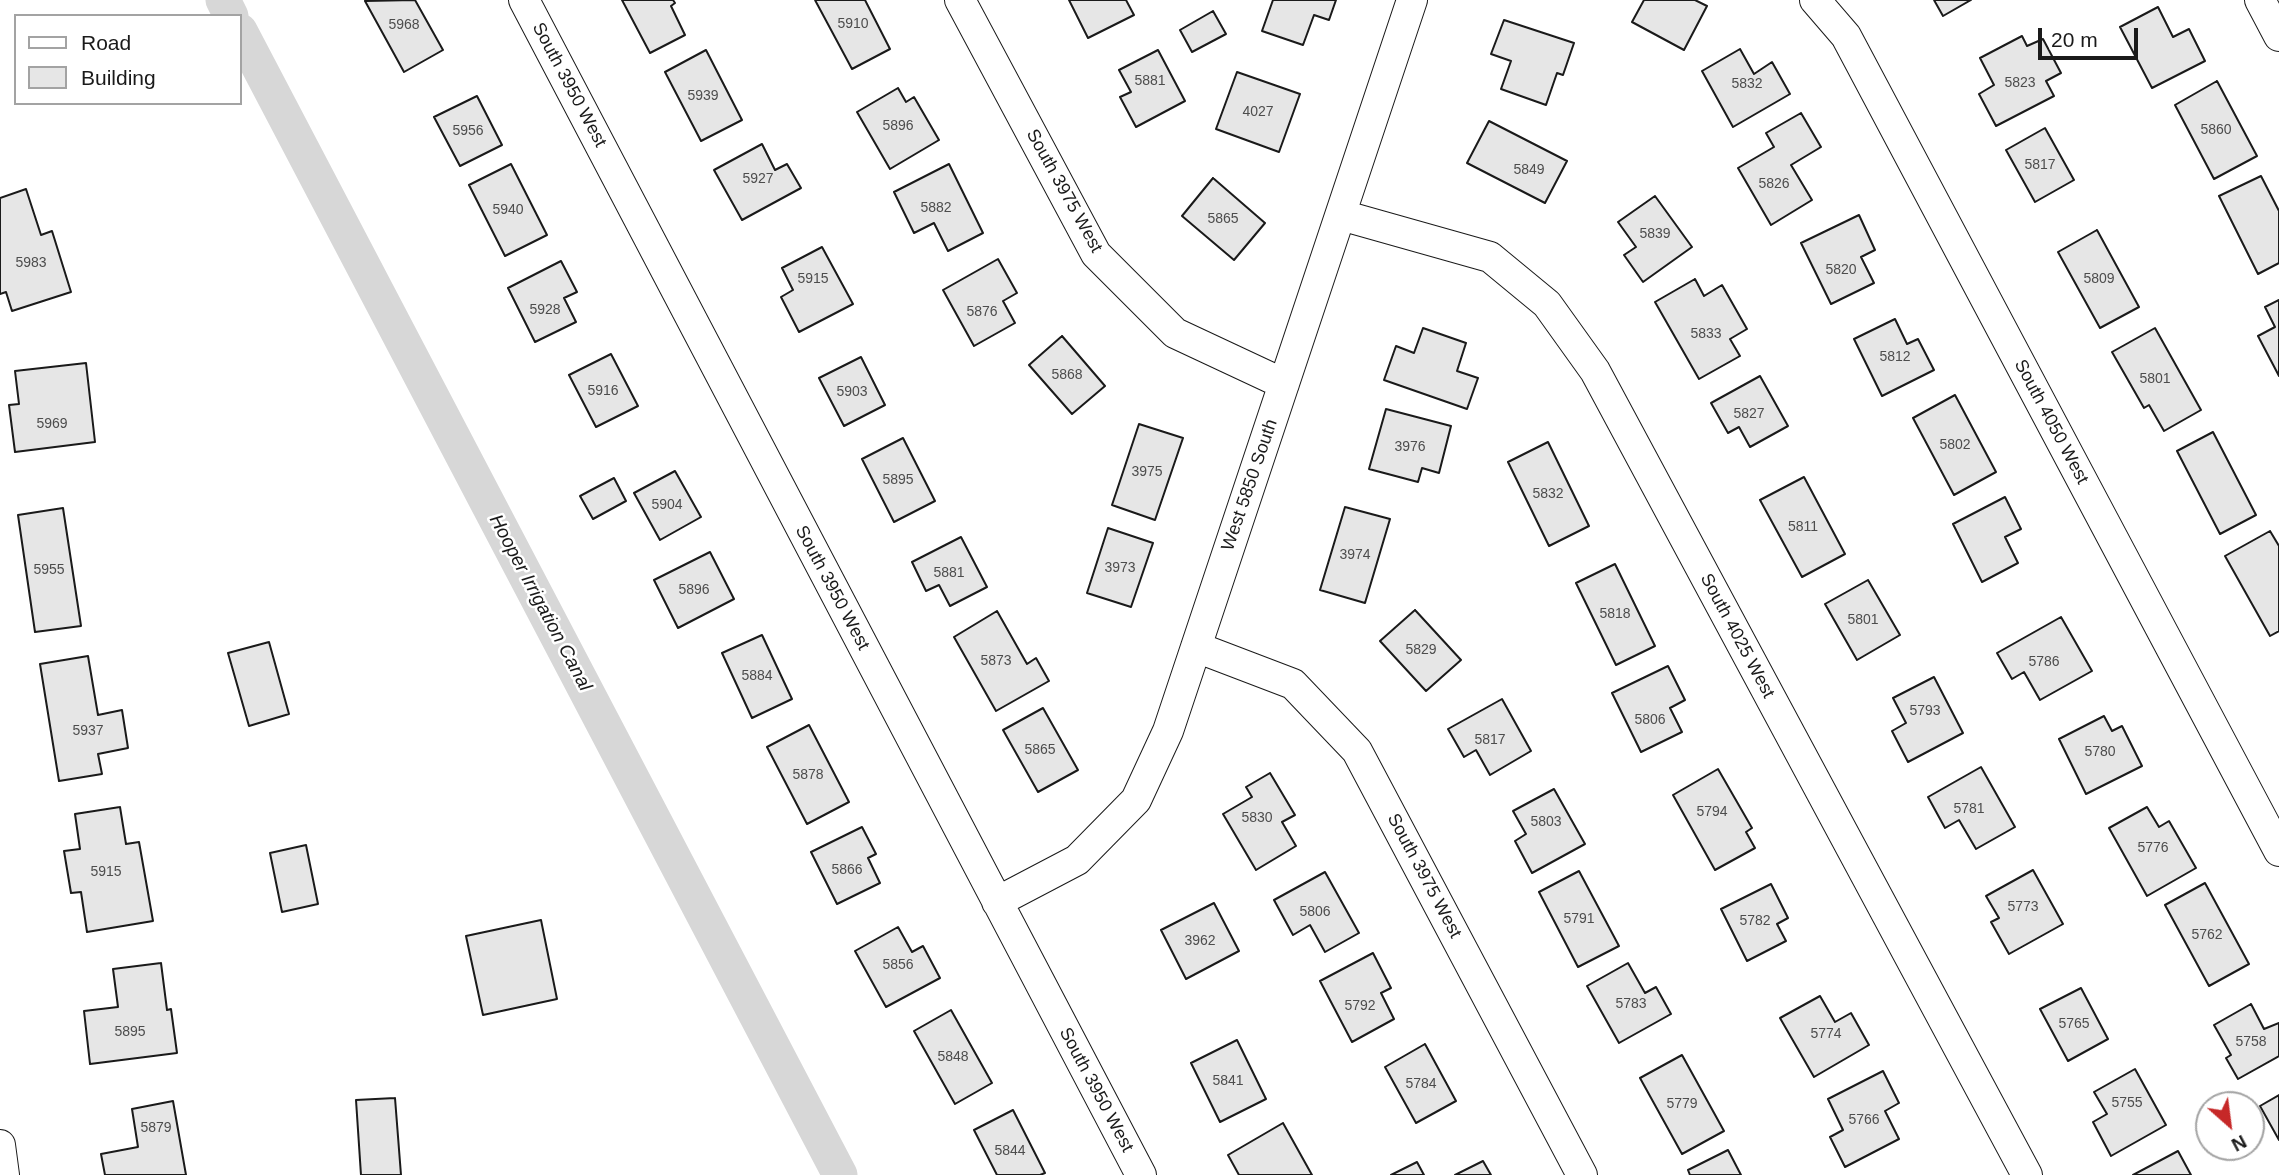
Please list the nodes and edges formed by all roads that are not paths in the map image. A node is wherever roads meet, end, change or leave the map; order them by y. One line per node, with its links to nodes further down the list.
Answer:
1 (524, 0): 11 (street, South 3950 West)
2 (960, 0): 8 (street, South 3975 West)
3 (1412, 0): 7 (street, West 5850 South)
4 (1815, 0): 10 (street, South 4050 West)
5 (2260, 0): 6 (street)
6 (2279, 36)
7 (1341, 215): 8 (street, West 5850 South); 16 (street, South 4025 West)
8 (1284, 384): 9 (street, West 5850 South)
9 (1196, 647): 11 (street, West 5850 South); 15 (street, South 3975 West)
10 (2279, 851)
11 (997, 902): 14 (street, South 3950 West)
12 (0, 1145): 13 (street)
13 (4, 1175)
14 (1141, 1175)
15 (1582, 1175)
16 (2027, 1175)

